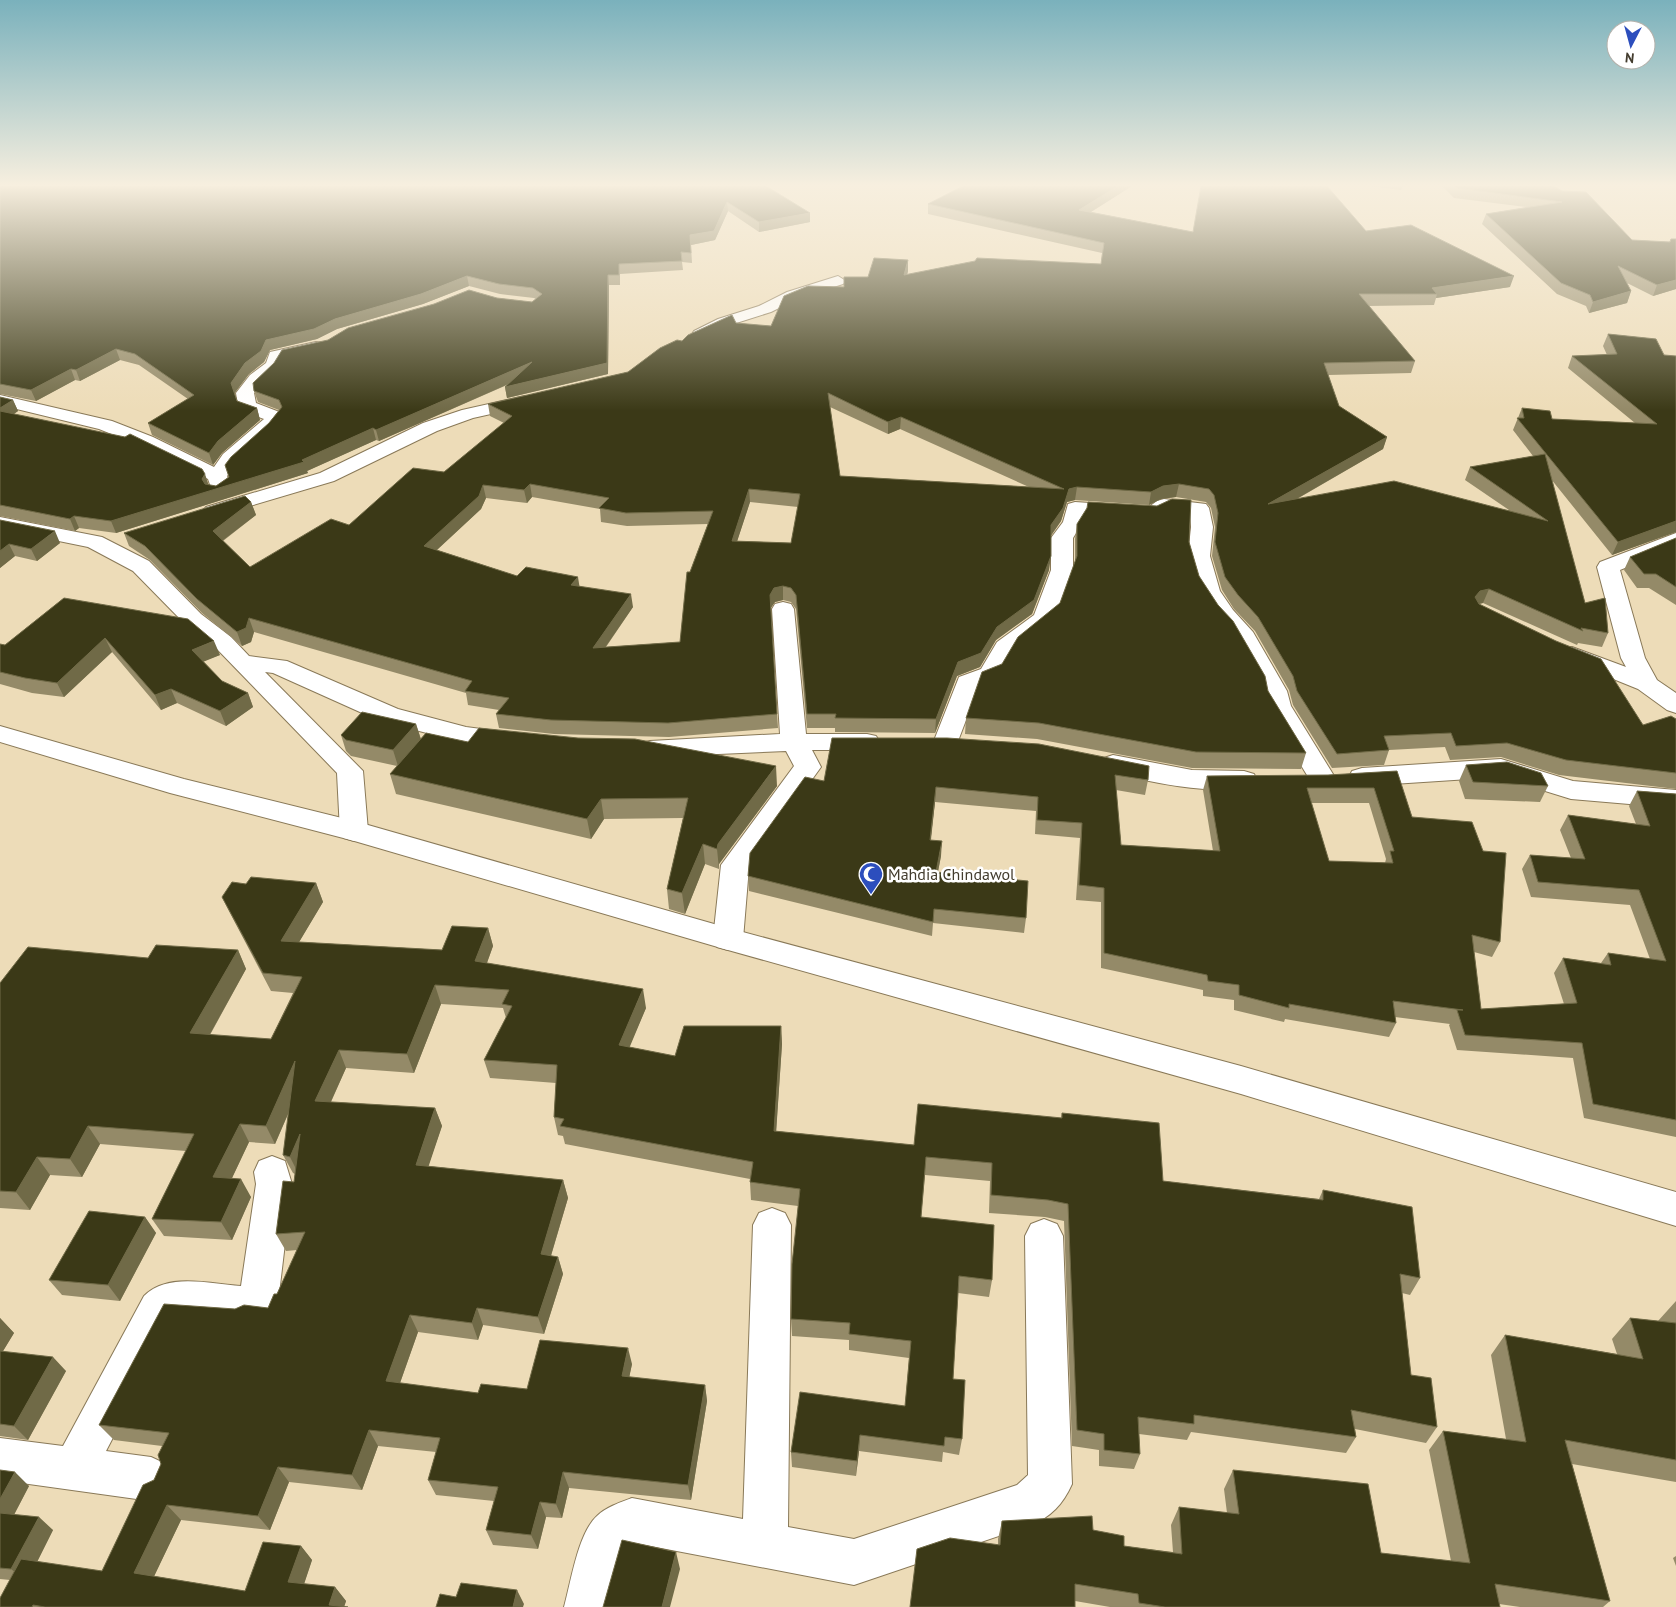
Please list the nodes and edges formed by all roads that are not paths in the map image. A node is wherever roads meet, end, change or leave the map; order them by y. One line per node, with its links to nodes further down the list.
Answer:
1 (838, 281): 2 (street)
2 (688, 339)
3 (331, 341): 6 (street)
4 (545, 396): 6 (street)
5 (0, 400): 6 (street)
6 (217, 476)
7 (0, 523): 10 (street)
8 (130, 537): 10 (street)
9 (1676, 539): 14 (street)
10 (103, 546): 13 (street)
11 (783, 609): 17 (street)
12 (1550, 644): 14 (street)
13 (242, 663): 19 (street); 27 (street)
14 (1647, 684): 15 (street)
15 (1676, 705)
16 (0, 734): 27 (street)
17 (794, 742): 18 (street); 21 (street); 28 (street)
18 (889, 742)
19 (533, 743)
20 (973, 745): 23 (street)
21 (625, 749)
22 (1085, 758): 24 (street)
23 (1323, 779): 25 (street); 26 (street)
24 (1266, 780)
25 (1294, 780)
26 (1676, 799)
27 (354, 831): 28 (street)
28 (728, 939): 30 (street)
29 (272, 1172): 34 (street)
30 (1676, 1209)
31 (772, 1225): 36 (street)
32 (1044, 1236): 36 (street)
33 (0, 1459): 34 (street)
34 (74, 1468): 35 (street)
35 (151, 1479)
36 (765, 1544): 37 (street)
37 (587, 1607)

